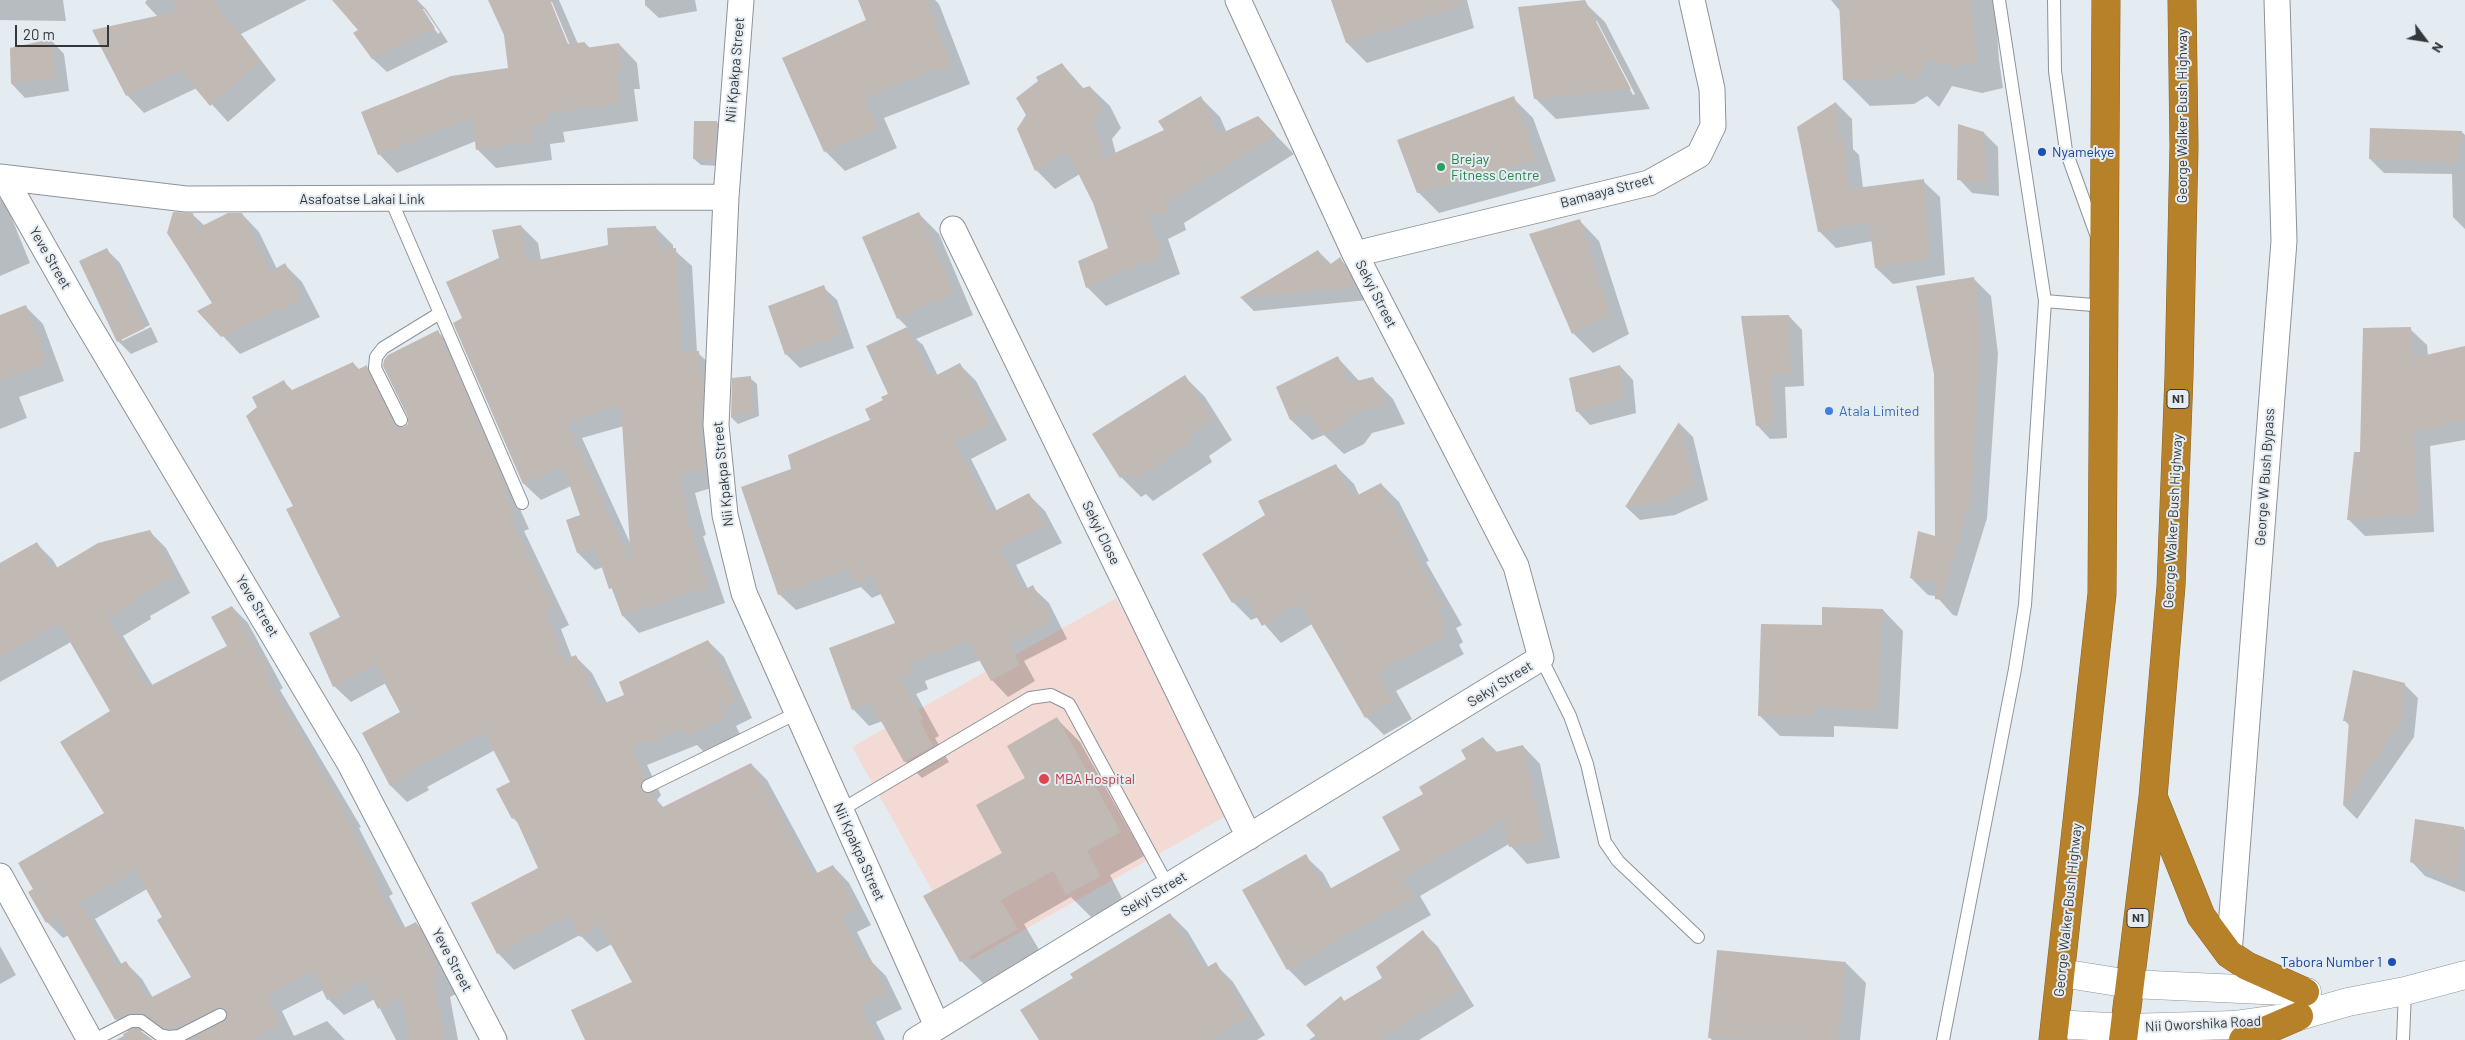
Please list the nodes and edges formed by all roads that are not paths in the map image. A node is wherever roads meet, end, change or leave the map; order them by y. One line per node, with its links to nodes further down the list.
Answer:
1 (741, 0): 10 (street, Nii Kpakpa Street)
2 (1238, 0): 13 (street, Sekyi Street)
3 (1692, 0): 13 (street, Bamaaya Street)
4 (1999, 0): 15 (lane)
5 (2054, 0): 14 (lane)
6 (2106, 0): 14 (highway, George Walker Bush Highway)
7 (2182, 0): 23 (highway, George Walker Bush Highway / N1)
8 (2277, 0): 29 (street, George W Bush Bypass)
9 (2, 178): 11 (street, Asafoatse Lakai Link); 42 (street, Yeve Street)
10 (726, 197): 11 (street, Asafoatse Lakai Link); 21 (street, Nii Kpakpa Street)
11 (391, 200): 17 (lane)
12 (953, 229): 25 (street, Sekyi Close)
13 (1355, 254): 20 (street, Sekyi Street)
14 (2105, 257): 16 (highway, George Walker Bush Highway)
15 (2045, 300): 16 (lane); 44 (lane)
16 (2105, 306): 30 (highway, George Walker Bush Highway)
17 (440, 313): 18 (lane); 19 (lane)
18 (401, 420)
19 (522, 503)
20 (1541, 658): 25 (street, Sekyi Street); 28 (lane)
21 (797, 713): 22 (lane); 24 (street, Nii Kpakpa Street)
22 (648, 786)
23 (2153, 797): 29 (highway); 32 (highway, George Walker Bush Highway / N1)
24 (841, 810): 27 (lane); 36 (street, Nii Kpakpa Street)
25 (1249, 837): 27 (street, Sekyi Street)
26 (0, 876): 40 (street)
27 (1168, 886): 36 (street, Sekyi Street)
28 (1698, 937)
29 (2229, 954): 34 (highway)
30 (2061, 973): 32 (street, Nii Oworshika Road); 37 (highway, George Walker Bush Highway)
31 (2465, 975): 33 (street, Nii Oworshika Road)
32 (2130, 984): 34 (street, Nii Oworshika Road); 38 (highway, George Walker Bush Highway / N1)
33 (2405, 991): 34 (street, Nii Oworshika Road); 45 (lane)
34 (2302, 1004): 38 (street, Nii Oworshika Road); 39 (highway)
35 (220, 1014): 41 (lane)
36 (937, 1026): 43 (street, Sekyi Street)
37 (2054, 1032): 38 (street, Nii Oworshika Road)
38 (2124, 1034)
39 (2250, 1038)
40 (90, 1040)
41 (94, 1040)
42 (494, 1040)
43 (916, 1040)
44 (1943, 1040)
45 (2403, 1040)

